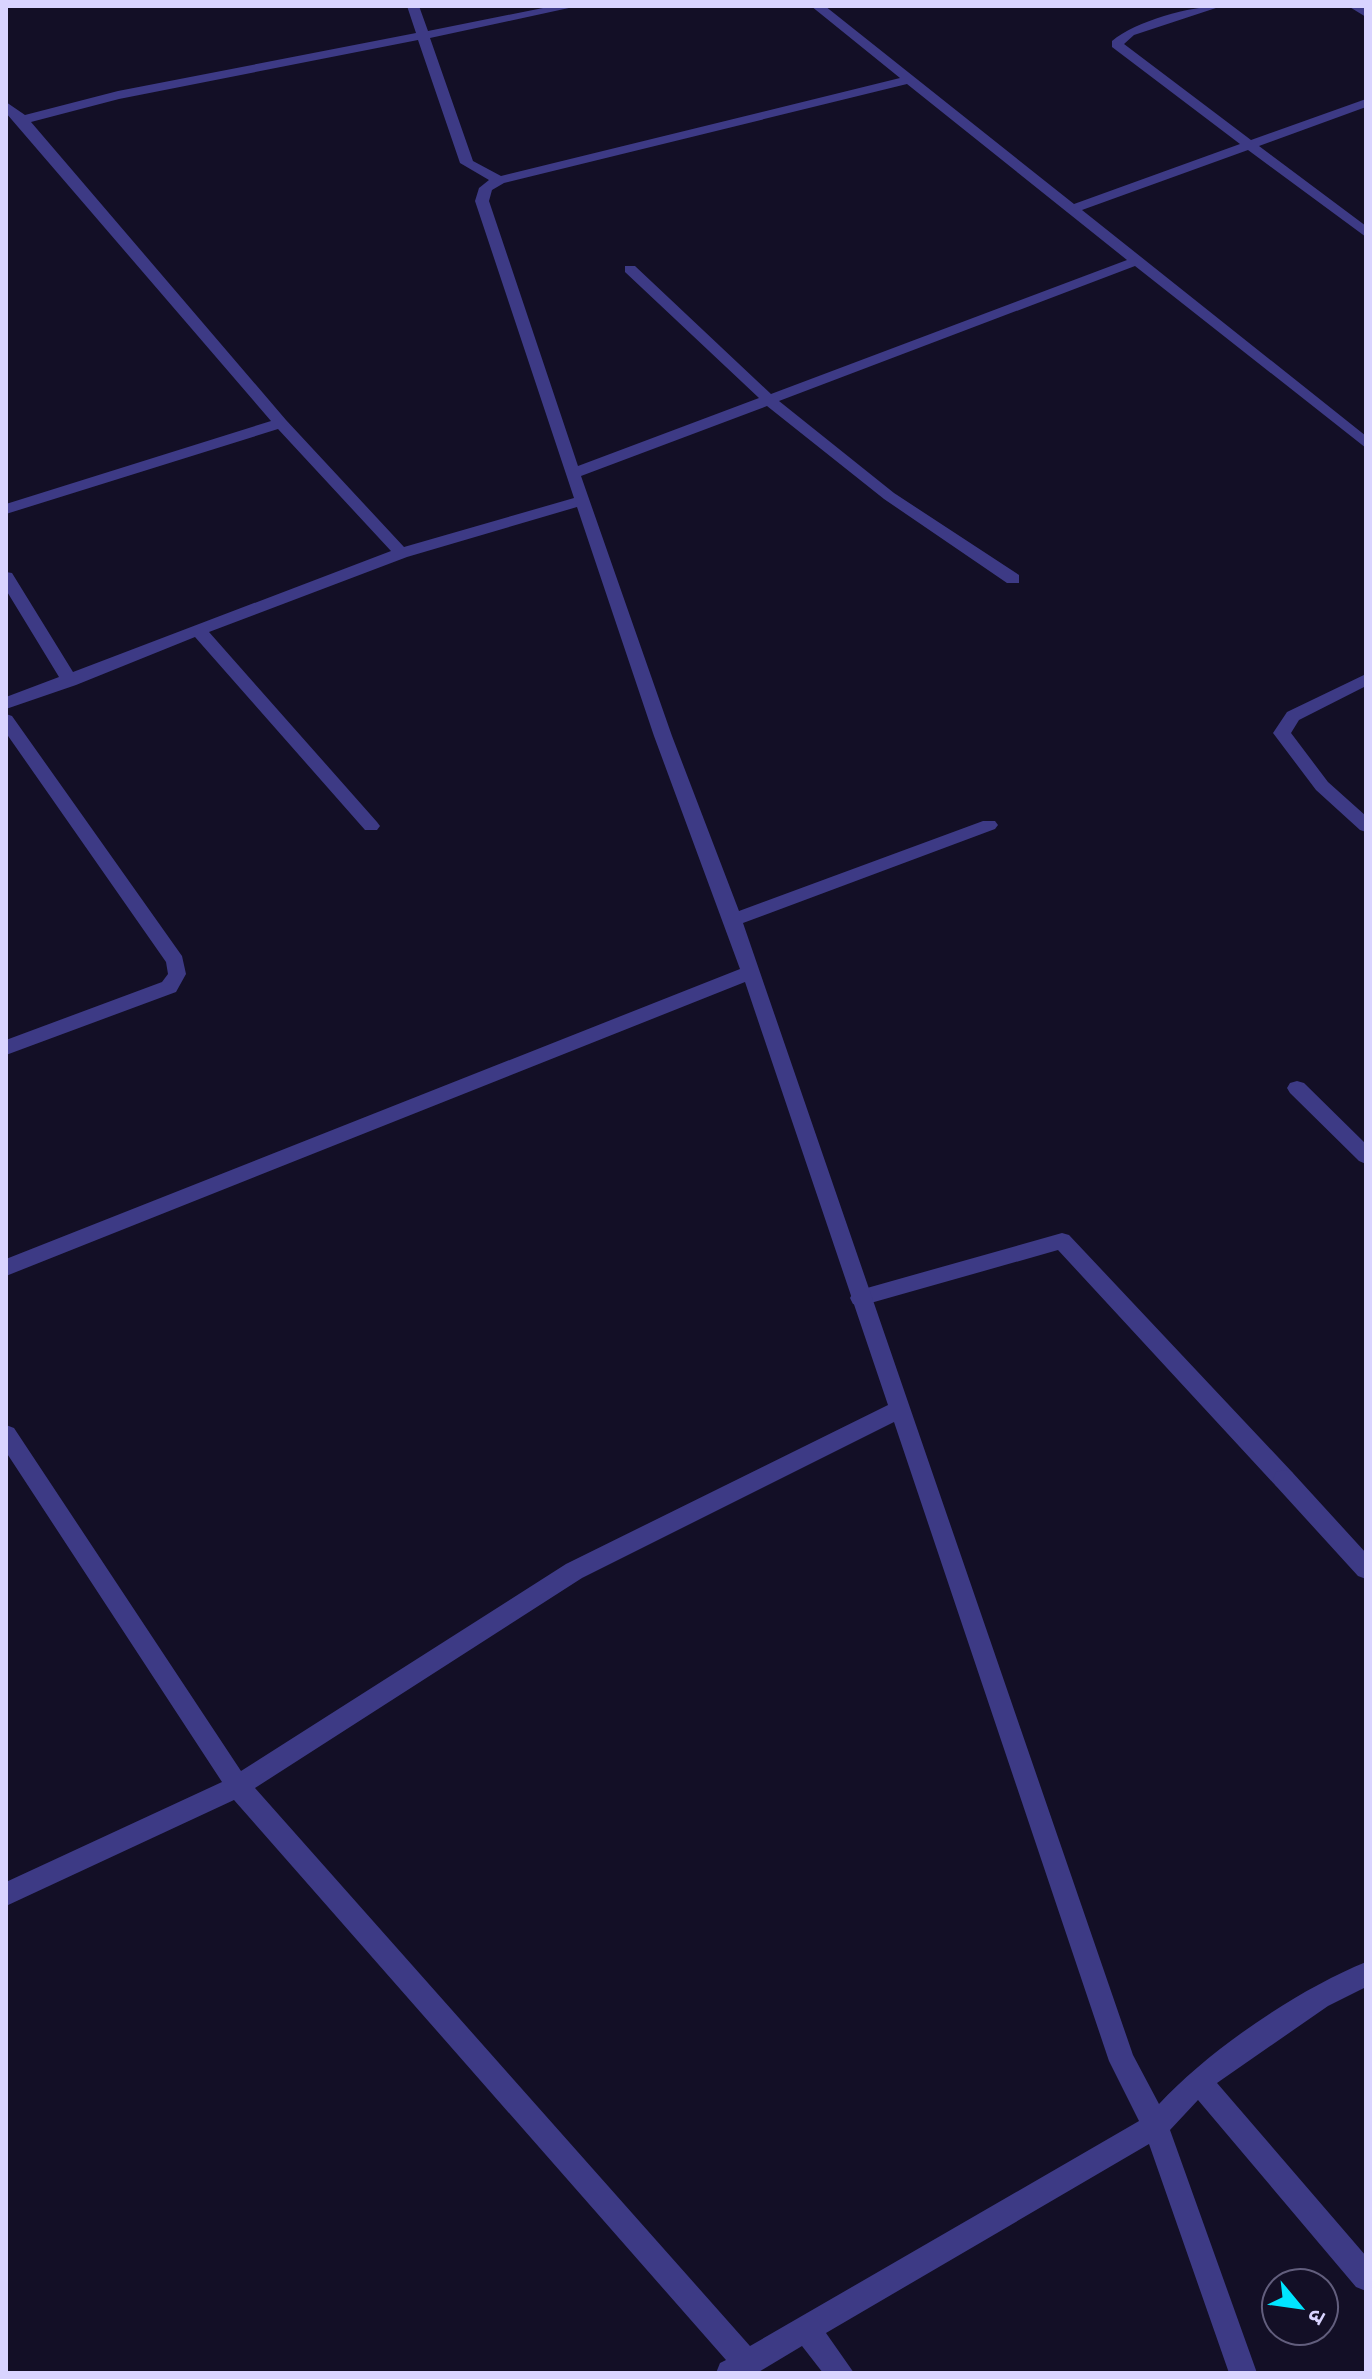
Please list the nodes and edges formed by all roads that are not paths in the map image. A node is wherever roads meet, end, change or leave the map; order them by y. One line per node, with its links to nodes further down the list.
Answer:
1 (413, 6): 7 (street)
2 (572, 6): 7 (street)
3 (817, 6): 8 (street)
4 (1216, 6): 12 (street)
5 (1354, 6): 6 (street)
6 (1366, 13)
7 (423, 35): 11 (street); 13 (street)
8 (908, 80): 13 (street); 14 (street)
9 (1366, 103): 12 (street)
10 (6, 106): 11 (street)
11 (22, 120): 19 (street)
12 (1251, 143): 14 (street); 15 (street)
13 (499, 180): 21 (street)
14 (1073, 209): 16 (street)
15 (1366, 233)
16 (1137, 261): 18 (street); 20 (street)
17 (630, 269): 18 (street)
18 (769, 400): 21 (street); 26 (street)
19 (281, 423): 23 (street); 24 (street)
20 (1366, 443)
21 (574, 473): 22 (street)
22 (584, 500): 24 (street); 35 (street)
23 (6, 509)
24 (401, 553): 27 (street)
25 (6, 577): 29 (street)
26 (1013, 579)
27 (199, 631): 29 (street); 33 (street)
28 (1366, 679): 34 (street)
29 (70, 681): 30 (street)
30 (6, 703)
31 (6, 720): 37 (street)
32 (989, 825): 35 (street)
33 (371, 826)
34 (1366, 826)
35 (733, 920): 36 (street)
36 (752, 972): 40 (street); 41 (street)
37 (6, 1048)
38 (1297, 1088): 39 (street)
39 (1366, 1156)
40 (6, 1268)
41 (860, 1298): 42 (street); 44 (street)
42 (898, 1410): 45 (street); 49 (street)
43 (6, 1434): 45 (street)
44 (1366, 1569)
45 (238, 1786): 46 (street); 52 (street)
46 (6, 1894)
47 (1366, 1974): 48 (street)
48 (1198, 2081): 49 (street); 50 (street)
49 (1156, 2126): 51 (street); 54 (street)
50 (1366, 2277)
51 (806, 2329): 52 (street); 53 (street)
52 (739, 2368)
53 (840, 2373)
54 (1243, 2373)

